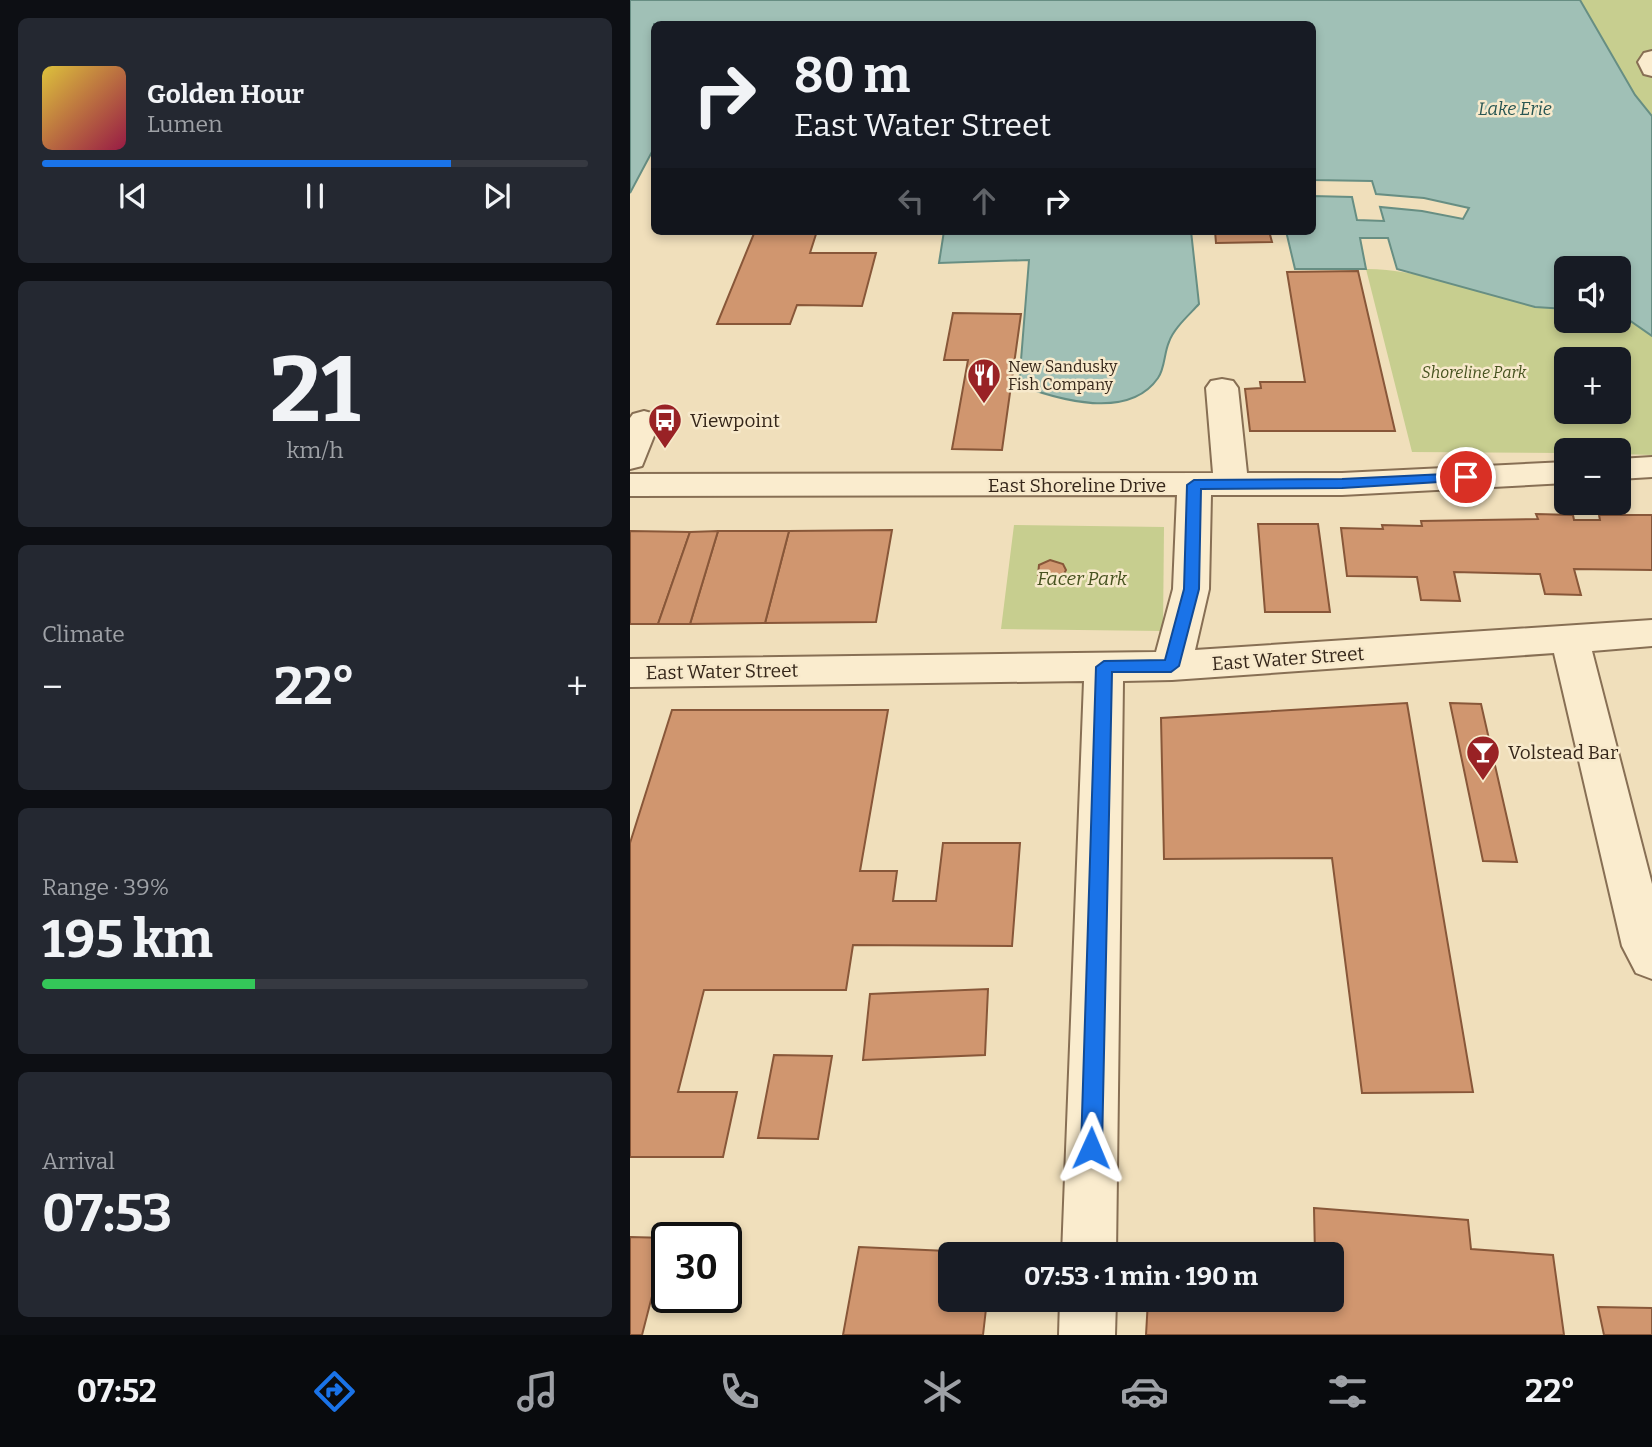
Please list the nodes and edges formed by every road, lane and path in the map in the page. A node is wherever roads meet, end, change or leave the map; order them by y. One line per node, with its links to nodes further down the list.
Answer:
1 (1652, 58): 2 (street)
2 (1652, 69)
3 (1222, 388): 9 (street)
4 (644, 422): 5 (street)
5 (630, 459)
6 (1652, 467): 7 (street)
7 (1631, 468)
8 (1554, 473): 9 (street, East Shoreline Drive)
9 (1231, 484): 11 (street, East Shoreline Drive)
10 (630, 485): 11 (street, East Shoreline Drive)
11 (1194, 485): 14 (street)
12 (1652, 634): 13 (street, East Water Street)
13 (1570, 639): 14 (street, East Water Street); 17 (street)
14 (1171, 666): 15 (street, East Water Street)
15 (1104, 667): 16 (street, East Water Street); 18 (street)
16 (630, 673)
17 (1652, 959)
18 (1089, 1242)
19 (1088, 1312): 20 (street)
20 (1087, 1335)

